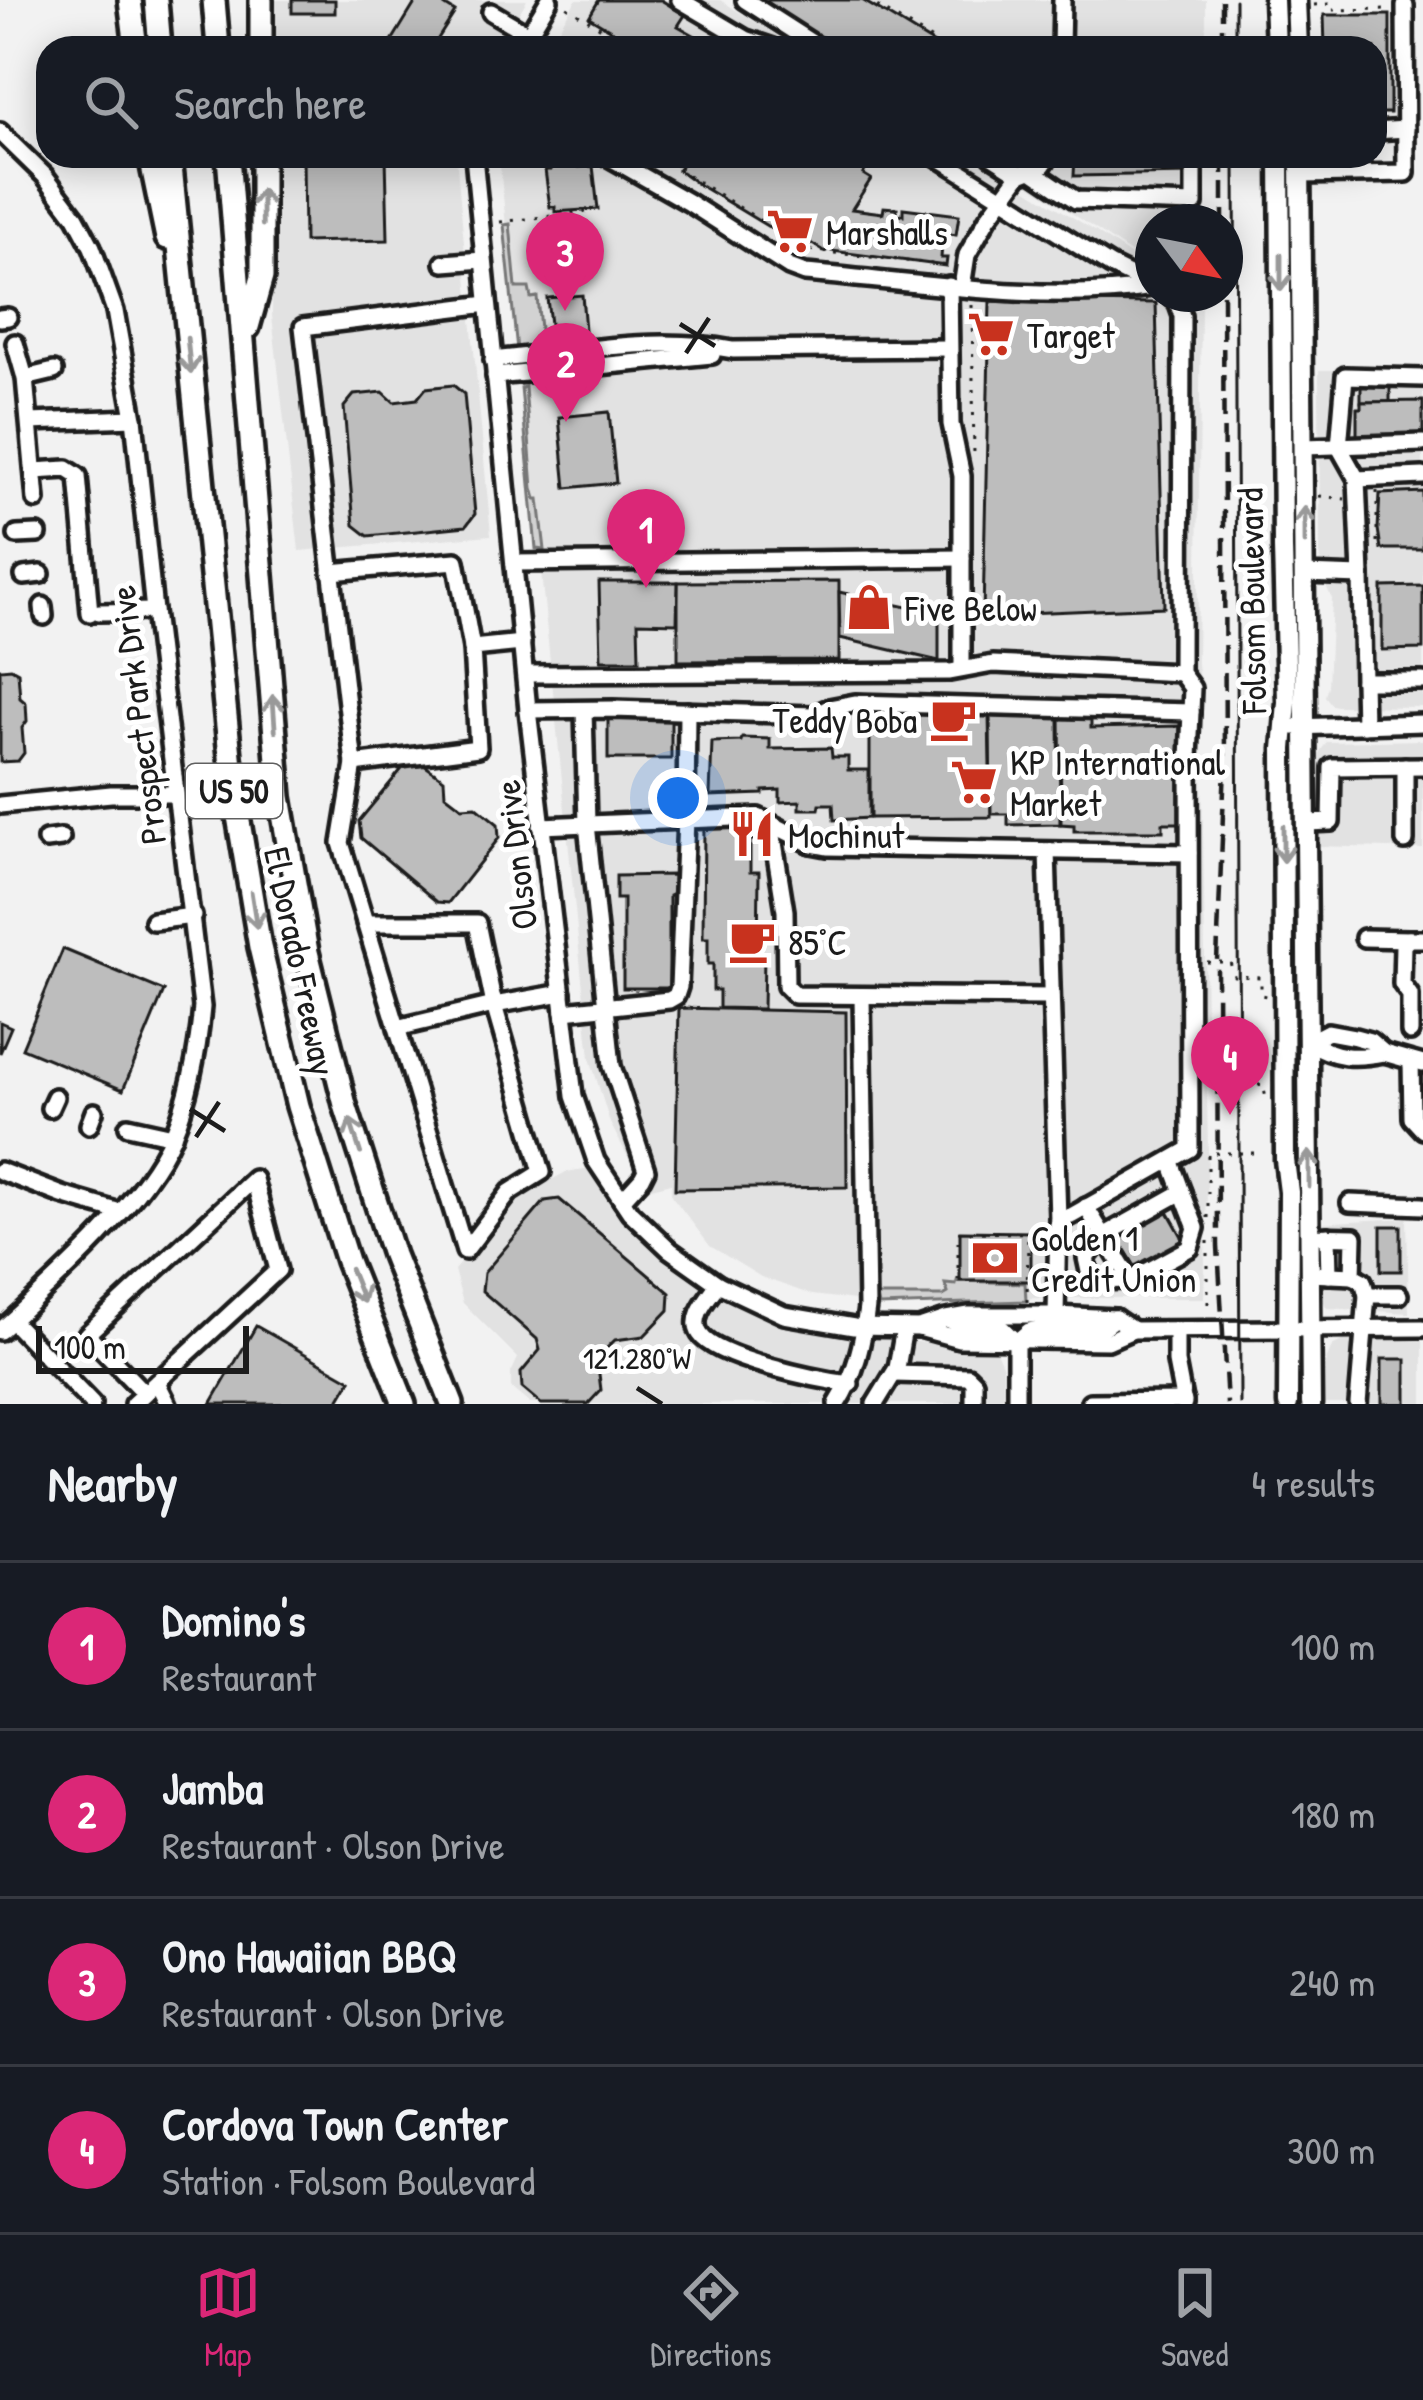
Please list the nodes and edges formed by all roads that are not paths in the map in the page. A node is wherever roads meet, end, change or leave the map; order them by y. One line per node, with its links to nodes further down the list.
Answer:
1 (130, 0): 13 (highway)
2 (156, 0): 14 (highway)
3 (214, 0): 15 (highway)
4 (261, 0): 16 (highway)
5 (549, 0): 18 (street)
6 (680, 0): 19 (street)
7 (745, 0): 20 (street)
8 (1062, 0): 21 (street)
9 (1274, 0): 22 (main road)
10 (1305, 2): 23 (main road)
11 (1410, 8): 24 (street)
12 (491, 12): 17 (street)
13 (134, 36)
14 (159, 36)
15 (217, 36)
16 (261, 36)
17 (518, 36)
18 (527, 36)
19 (741, 36)
20 (801, 36)
21 (1061, 36)
22 (1276, 36)
23 (1300, 36)
24 (1406, 129): 25 (street); 39 (street)
25 (1387, 130)
26 (0, 132): 55 (street, Prospect Park Drive)
27 (153, 168): 47 (highway)
28 (171, 168): 47 (highway, El Dorado Freeway / US 50)
29 (229, 168): 48 (highway, El Dorado Freeway / US 50)
30 (262, 168): 48 (highway, one-way to 30)
31 (475, 168): 42 (street, Olson Drive)
32 (628, 168): 44 (street)
33 (955, 168): 41 (street)
34 (1017, 168): 40 (street)
35 (1035, 168): 40 (street)
36 (1194, 168): 40 (street)
37 (1280, 168): 86 (main road, Folsom Boulevard, one-way to 86)
38 (1301, 168): 58 (main road, Folsom Boulevard)
39 (1369, 168)
40 (1025, 172): 41 (street)
41 (1002, 197): 44 (street); 44 (street)
42 (483, 260): 43 (street); 45 (street, Olson Drive)
43 (444, 262)
44 (956, 286): 50 (street)
45 (488, 304): 51 (street, Olson Drive); 68 (street)
46 (1181, 312): 75 (street)
47 (184, 315): 157 (highway, El Dorado Freeway / US 50, one-way to 157)
48 (245, 339): 158 (highway, El Dorado Freeway / US 50, one-way to 48)
49 (15, 343): 53 (street)
50 (948, 348): 51 (street); 66 (street)
51 (494, 368): 67 (street, Olson Drive)
52 (54, 371): 53 (street)
53 (25, 378): 56 (street)
54 (1423, 378): 59 (street)
55 (134, 418): 56 (street); 71 (street, Prospect Park Drive)
56 (30, 422): 60 (street)
57 (1423, 443): 59 (street)
58 (1304, 447): 59 (street); 69 (main road, Folsom Boulevard, one-way to 58)
59 (1340, 447): 62 (street)
60 (34, 471): 63 (street); 71 (street)
61 (1423, 476): 62 (street)
62 (1357, 479): 70 (street)
63 (36, 500)
64 (38, 534): 65 (street)
65 (17, 536)
66 (962, 558): 67 (street); 74 (street)
67 (514, 563): 72 (street, Olson Drive)
68 (331, 572): 73 (street); 87 (street)
69 (1305, 574): 70 (street); 85 (main road, Folsom Boulevard)
70 (1361, 576): 77 (street)
71 (154, 611): 90 (street, Prospect Park Drive)
72 (522, 643): 73 (street); 76 (street, Olson Drive)
73 (472, 648): 87 (street)
74 (962, 669): 75 (street); 76 (street)
75 (1181, 673): 82 (street)
76 (525, 674): 79 (street, Olson Drive)
77 (1363, 681): 78 (street); 84 (street)
78 (1423, 681)
79 (528, 710): 80 (street); 97 (street, Olson Drive)
80 (584, 710): 81 (street); 94 (street)
81 (687, 711): 82 (street); 93 (street)
82 (1191, 712): 100 (street)
83 (1423, 723): 84 (street)
84 (1364, 725): 85 (street)
85 (1306, 726): 86 (street); 96 (main road, Folsom Boulevard)
86 (1285, 727): 101 (main road, Folsom Boulevard, one-way to 101)
87 (354, 764): 104 (street)
88 (1414, 766): 96 (street); 98 (street)
89 (111, 794): 90 (street); 91 (street); 92 (street)
90 (176, 794): 102 (street, Prospect Park Drive)
91 (0, 805)
92 (113, 815)
93 (686, 819): 94 (street); 95 (street); 111 (street)
94 (587, 824): 97 (street); 111 (street)
95 (772, 824): 99 (street); 108 (street)
96 (1307, 824): 115 (main road, Folsom Boulevard)
97 (542, 826): 107 (street, Olson Drive)
98 (1405, 841)
99 (1047, 850): 100 (street); 109 (street)
100 (1189, 853): 120 (street)
101 (1283, 885): 115 (main road); 146 (main road, Folsom Boulevard)
102 (193, 916): 103 (street); 119 (street, Prospect Park Drive)
103 (153, 921)
104 (365, 923): 110 (street); 113 (street)
105 (1364, 938): 106 (street)
106 (1416, 939): 114 (street)
107 (562, 993): 110 (street); 112 (street, Olson Drive)
108 (862, 997): 109 (street); 142 (street)
109 (1051, 997): 128 (street)
110 (494, 1005): 113 (street); 113 (street)
111 (606, 1006): 112 (street); 123 (street)
112 (564, 1011): 123 (street, Olson Drive)
113 (398, 1028)
114 (1410, 1032)
115 (1309, 1042): 116 (street); 130 (main road, Folsom Boulevard, one-way to 115)
116 (1417, 1063): 118 (street)
117 (128, 1126): 119 (street)
118 (1423, 1130)
119 (172, 1136): 127 (street, Prospect Park Drive)
120 (1171, 1162): 122 (street); 125 (street)
121 (13, 1176): 127 (street)
122 (1182, 1192): 129 (street); 133 (street)
123 (622, 1200): 134 (street, Olson Drive)
124 (1349, 1203): 126 (street)
125 (1086, 1207): 128 (street); 129 (street)
126 (1423, 1207)
127 (120, 1212): 140 (street, Prospect Park Drive)
128 (1058, 1220): 137 (street)
129 (1105, 1235): 133 (street); 133 (street)
130 (1318, 1236): 131 (main road, Folsom Boulevard); 132 (street)
131 (1319, 1274): 132 (street); 144 (main road, Folsom Boulevard)
132 (1353, 1276): 135 (street)
133 (1130, 1280)
134 (718, 1284): 142 (street, Olson Drive); 151 (street)
135 (1367, 1295): 136 (street); 141 (street)
136 (1399, 1295)
137 (1057, 1316): 138 (street, Olson Drive); 139 (street, Olson Drive)
138 (946, 1318): 143 (street, Olson Drive); 149 (street)
139 (1115, 1318): 147 (street); 149 (street)
140 (6, 1326): 155 (street)
141 (1366, 1327): 144 (street, Olson Drive); 145 (street, Olson Drive); 165 (street)
142 (864, 1328): 143 (street, Olson Drive); 151 (street)
143 (911, 1328): 149 (street, Olson Drive); 150 (street)
144 (1310, 1328): 146 (street, Olson Drive); 164 (main road, Folsom Boulevard)
145 (1423, 1328)
146 (1288, 1329): 148 (street, Olson Drive); 163 (main road, Folsom Boulevard)
147 (1132, 1330): 148 (street, Olson Drive); 149 (street, Olson Drive)
148 (1176, 1330): 154 (street)
149 (1016, 1342): 162 (street)
150 (894, 1374): 160 (street); 161 (street)
151 (850, 1384): 159 (street)
152 (145, 1393): 152 (street); 156 (street)
153 (1090, 1402): 154 (street)
154 (1184, 1402)
155 (92, 1404)
156 (168, 1404)
157 (404, 1404)
158 (452, 1404)
159 (837, 1404)
160 (875, 1404)
161 (974, 1404)
162 (1016, 1404)
163 (1288, 1404)
164 (1311, 1404)
165 (1358, 1404)

